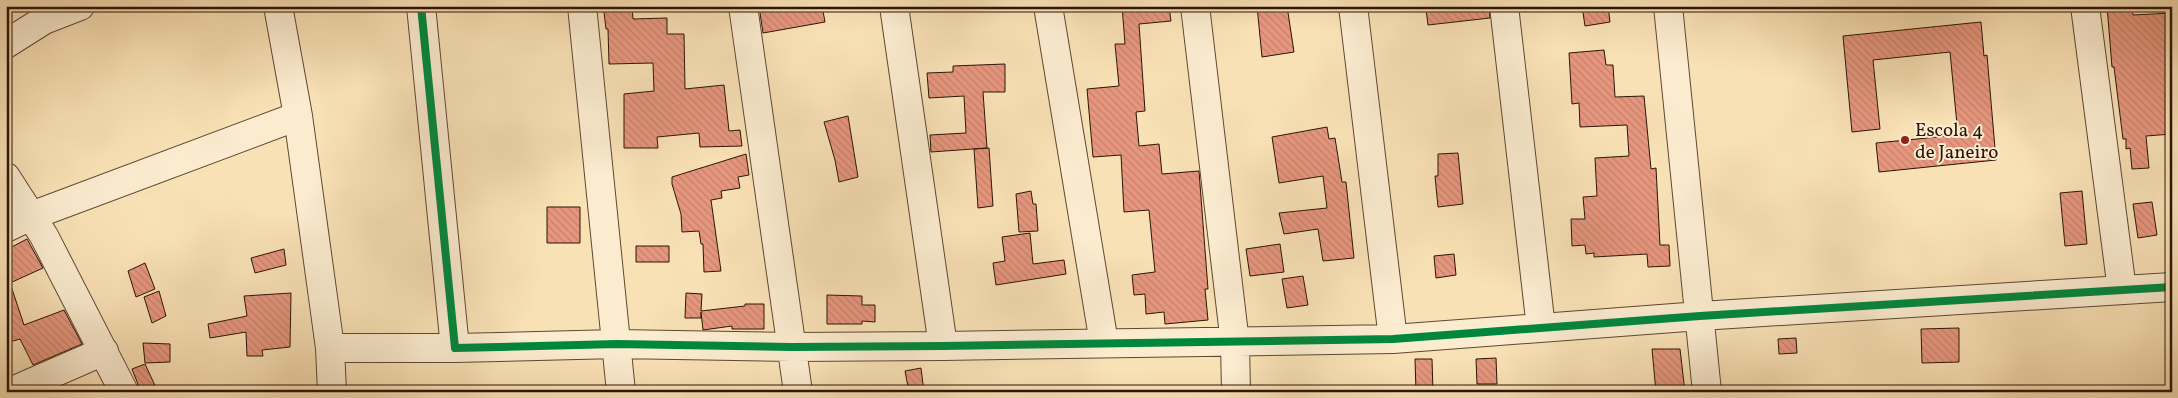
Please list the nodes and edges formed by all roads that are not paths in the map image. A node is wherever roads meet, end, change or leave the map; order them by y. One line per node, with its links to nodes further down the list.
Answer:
1 (80, 6): 13 (street)
2 (278, 6): 15 (street)
3 (421, 6): 30 (street)
4 (582, 6): 26 (street)
5 (743, 6): 28 (street)
6 (894, 6): 27 (street)
7 (1048, 6): 24 (street)
8 (1195, 6): 25 (street)
9 (1352, 6): 23 (street)
10 (1504, 6): 22 (street)
11 (1668, 6): 21 (street)
12 (2085, 6): 20 (street)
13 (41, 13): 14 (street)
14 (6, 44)
15 (298, 116): 17 (street); 29 (street)
16 (6, 177): 17 (street)
17 (31, 216): 18 (street); 31 (street)
18 (6, 228)
19 (2172, 287): 20 (street)
20 (2122, 290): 21 (street)
21 (1700, 316): 22 (street); 38 (street)
22 (1541, 328): 23 (street)
23 (1393, 339): 25 (street)
24 (1104, 343): 25 (street); 27 (street)
25 (1235, 343): 37 (street)
26 (617, 344): 28 (street); 30 (street); 35 (street)
27 (943, 346): 28 (street)
28 (792, 347): 36 (street)
29 (330, 348): 30 (street); 34 (street)
30 (456, 348)
31 (104, 351): 32 (street); 33 (street)
32 (10, 392)
33 (124, 392)
34 (332, 392)
35 (621, 392)
36 (798, 392)
37 (1236, 392)
38 (1707, 392)

